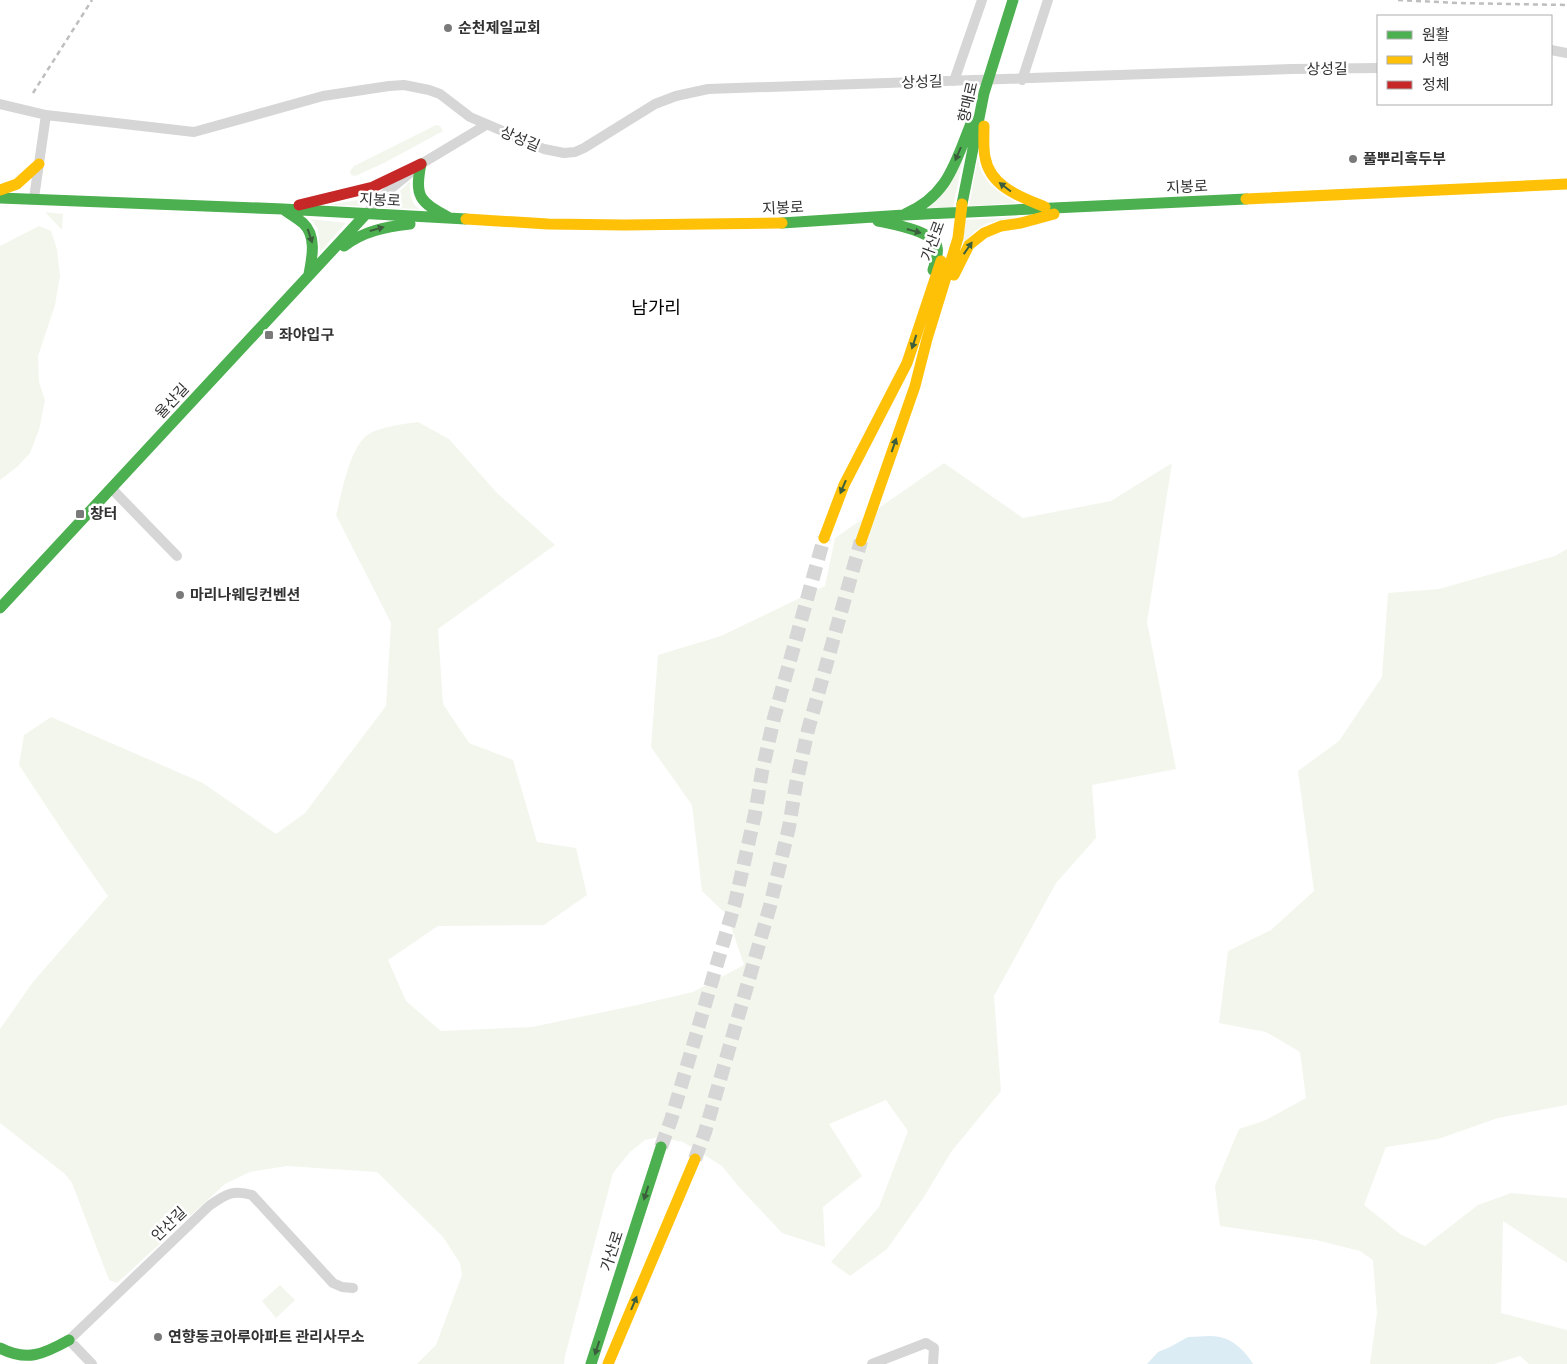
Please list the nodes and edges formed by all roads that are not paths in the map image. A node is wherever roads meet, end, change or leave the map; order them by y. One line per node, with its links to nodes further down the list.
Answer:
1 (982, 0): 9 (street)
2 (1013, 0): 7 (main road, 향매로)
3 (1048, 0): 8 (street)
4 (1552, 50): 5 (street)
5 (1567, 53)
6 (1377, 68): 8 (street, 상성길)
7 (988, 80): 8 (street, 상성길); 9 (street, 상성길); 10 (main road, 향매로)
8 (1022, 80)
9 (954, 81): 13 (street, 상성길)
10 (984, 93): 21 (main road, one-way to 10); 23 (main road, 향매로); 25 (main road, one-way to 25)
11 (0, 104): 12 (street, 상성길)
12 (46, 115): 13 (street, 상성길); 14 (street)
13 (486, 125): 15 (street)
14 (39, 164): 17 (main road); 19 (street)
15 (421, 164): 22 (main road); 24 (street); 27 (main road)
16 (1567, 184): 20 (main road, 지봉로)
17 (0, 190)
18 (0, 198): 19 (main road, 지봉로)
19 (34, 198): 22 (main road, 지봉로)
20 (1078, 207): 21 (main road, 지봉로); 29 (main road, one-way to 20)
21 (1048, 208): 23 (main road, 지봉로)
22 (282, 209): 24 (main road, 지봉로); 28 (main road, one-way to 28)
23 (960, 213): 25 (main road, 지봉로); 29 (main road, 가산로)
24 (366, 214): 27 (main road, 지봉로); 28 (main road, 율산길)
25 (904, 215): 26 (main road, 지봉로)
26 (867, 218): 27 (main road, 지봉로); 29 (main road, one-way to 29)
27 (452, 219): 28 (main road, one-way to 27)
28 (309, 275): 30 (main road, 율산길)
29 (927, 322): 31 (main road, 가산로, one-way to 31); 32 (main road, 가산로, one-way to 29)
30 (112, 489): 33 (street); 34 (main road, 율산길)
31 (824, 538)
32 (861, 541)
33 (177, 556)
34 (0, 608)
35 (661, 1147): 41 (main road, 가산로, one-way to 41)
36 (695, 1159): 42 (main road, one-way to 36)
37 (353, 1288): 38 (street, 안산길)
38 (69, 1340): 39 (main road, 안산길); 40 (street)
39 (1, 1350)
40 (92, 1364)
41 (591, 1364)
42 (608, 1364)
43 (872, 1364): 44 (street)
44 (934, 1364)

